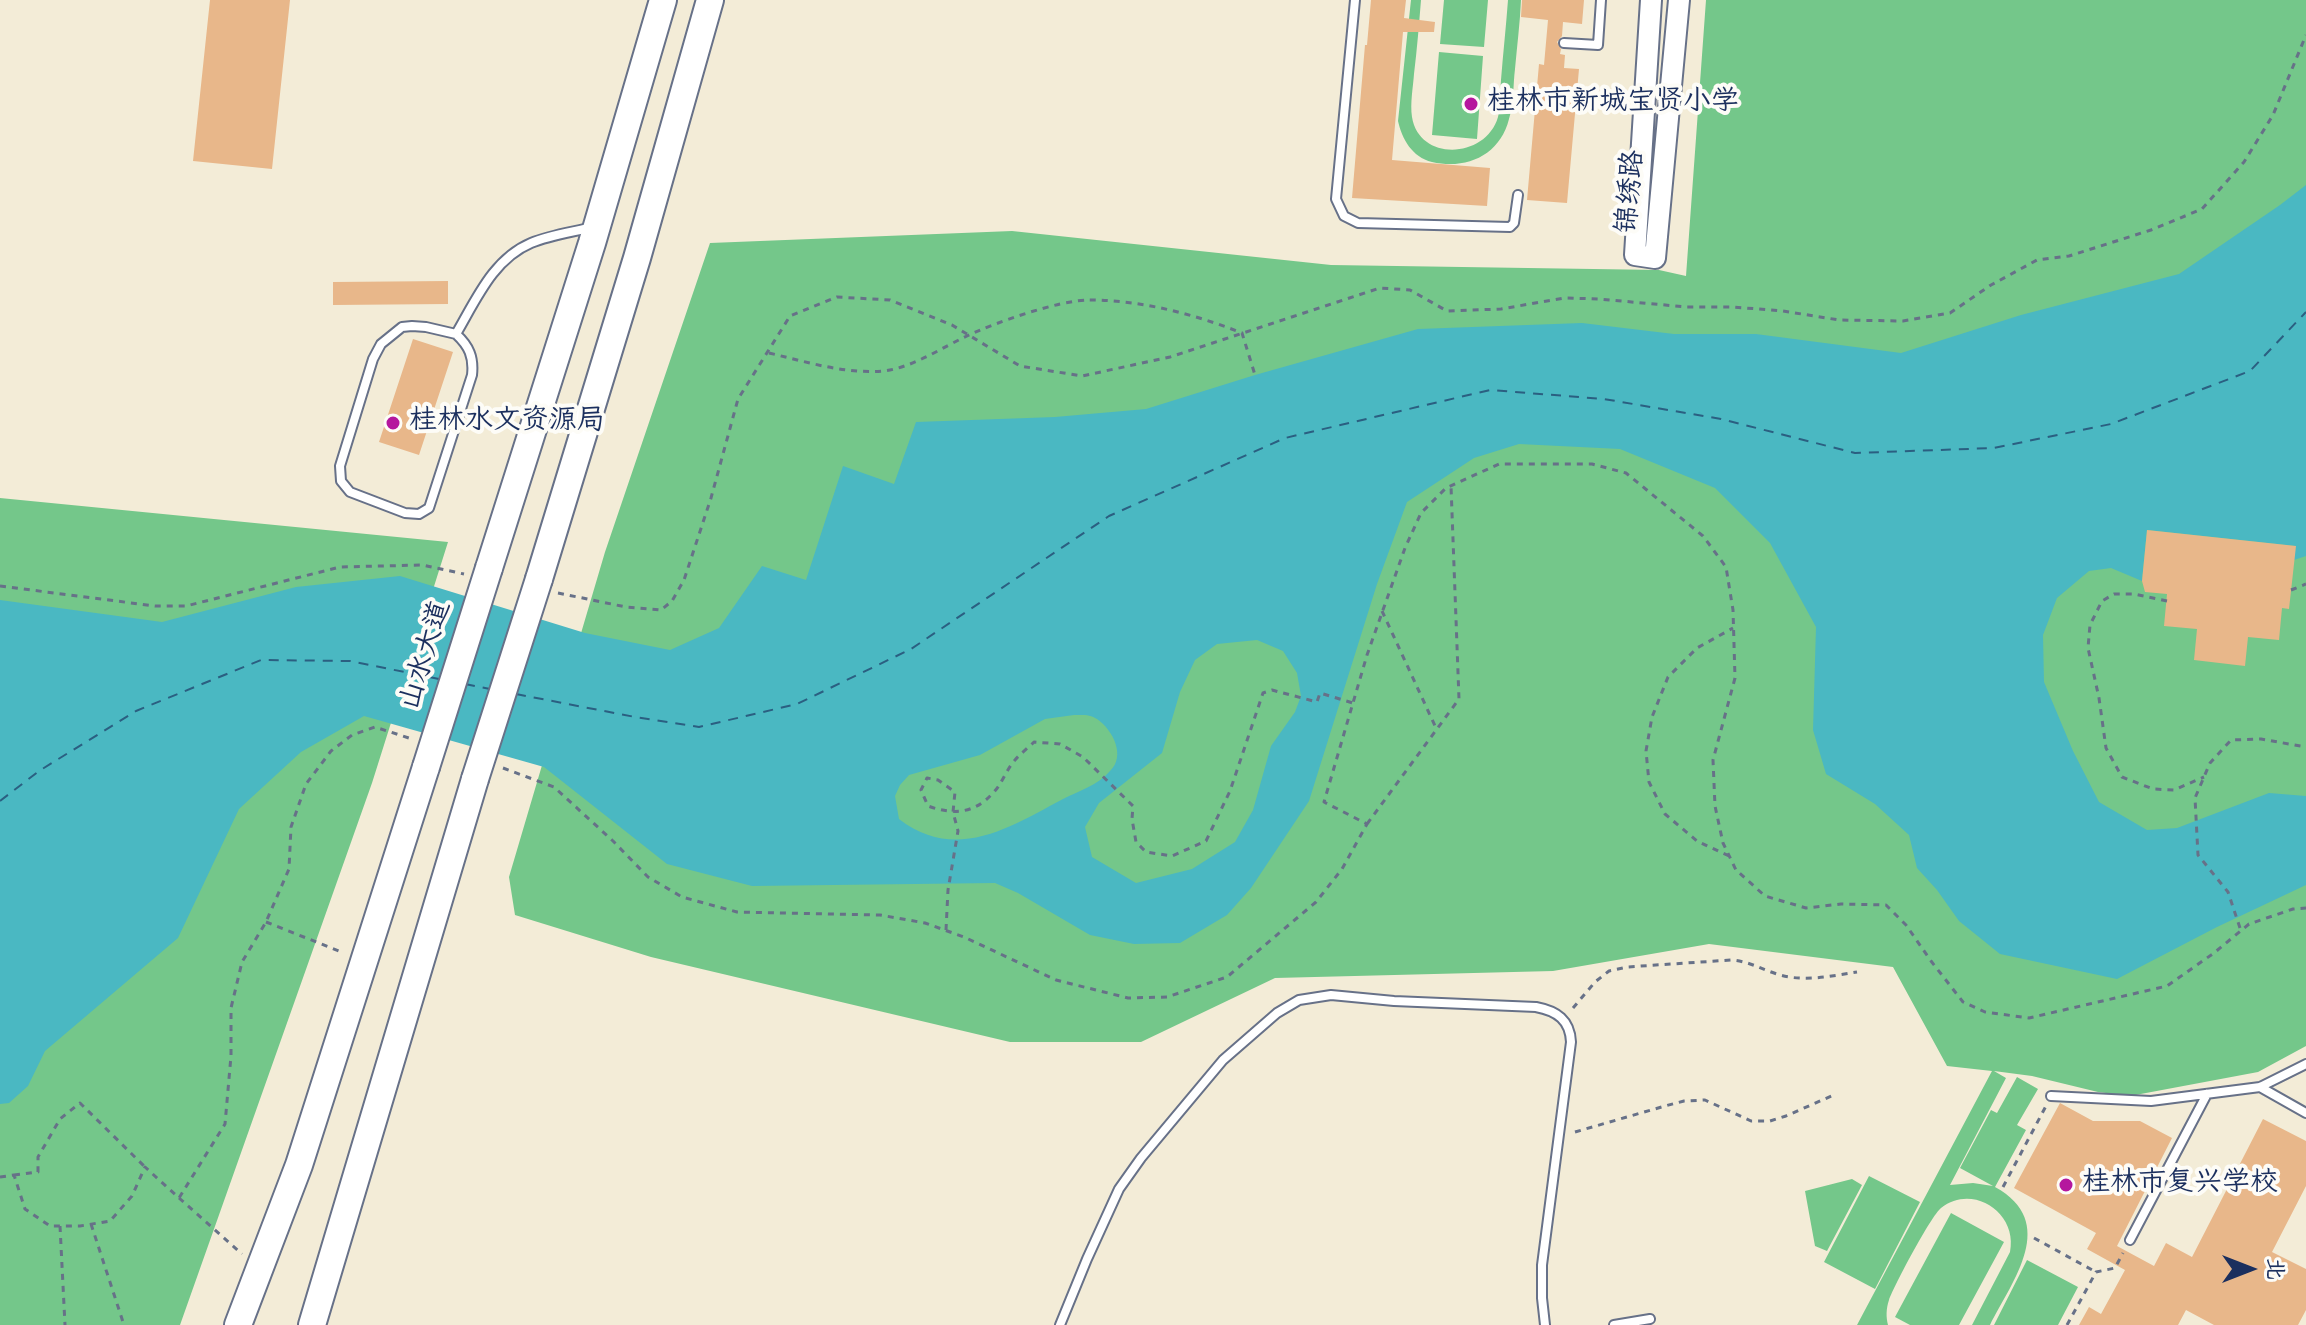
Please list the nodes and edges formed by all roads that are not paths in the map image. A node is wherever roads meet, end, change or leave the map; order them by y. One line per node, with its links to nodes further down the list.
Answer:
1 (663, 0): 9 (main road, 山水大道)
2 (710, 0): 19 (main road, bridge)
3 (1355, 0): 8 (lane)
4 (1601, 0): 7 (lane)
5 (1651, 0): 6 (street, 锦绣路)
6 (1679, 0)
7 (1564, 43)
8 (1518, 195)
9 (597, 226): 10 (lane); 18 (main road, 山水大道, bridge)
10 (456, 334): 10 (lane)
11 (2306, 1064): 12 (lane)
12 (2260, 1087): 13 (lane); 15 (lane)
13 (2207, 1094): 14 (lane); 16 (lane)
14 (2051, 1096)
15 (2306, 1113)
16 (2130, 1240)
17 (1650, 1319): 22 (lane)
18 (238, 1325)
19 (312, 1325)
20 (1060, 1325): 21 (lane)
21 (1545, 1325)
22 (1614, 1325)

